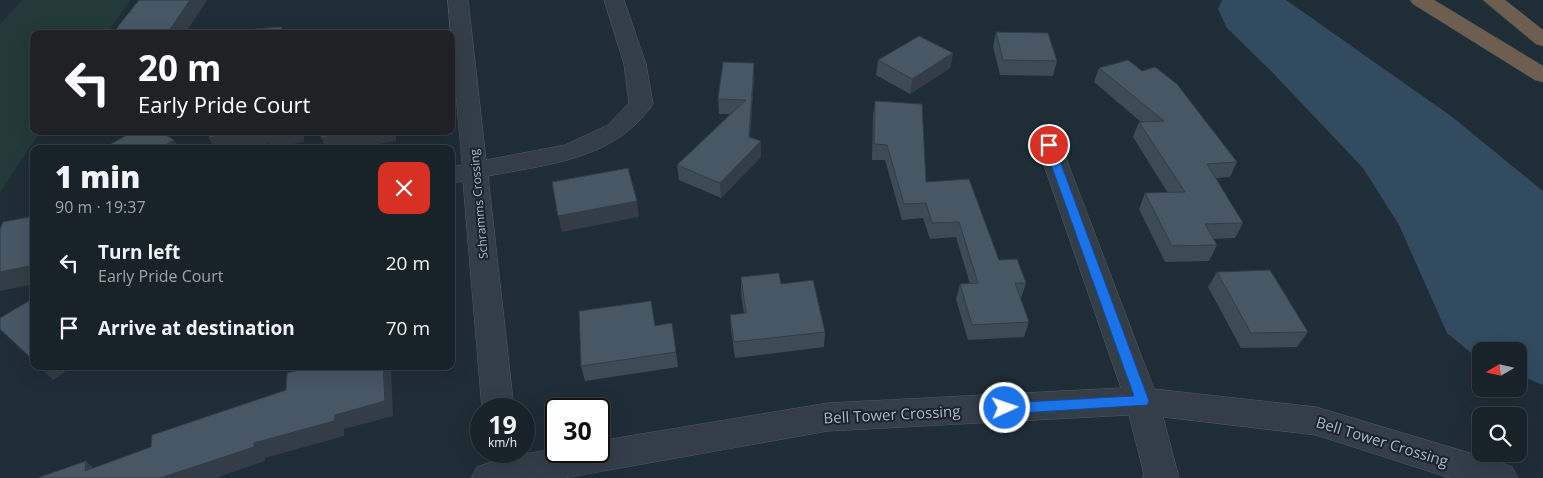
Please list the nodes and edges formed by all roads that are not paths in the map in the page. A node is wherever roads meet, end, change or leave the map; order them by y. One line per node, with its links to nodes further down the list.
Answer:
1 (458, 0): 8 (street, Schramms Crossing)
2 (614, 0): 8 (street)
3 (1420, 0): 6 (highway)
4 (1493, 0): 5 (highway)
5 (1543, 40)
6 (1543, 75)
7 (1049, 145): 10 (street)
8 (463, 173): 9 (street, Schramms Crossing)
9 (496, 398)
10 (1142, 401): 11 (street, Bell Tower Crossing); 12 (street); 13 (street, Bell Tower Crossing)
11 (498, 467)
12 (1160, 478)
13 (1500, 478)

